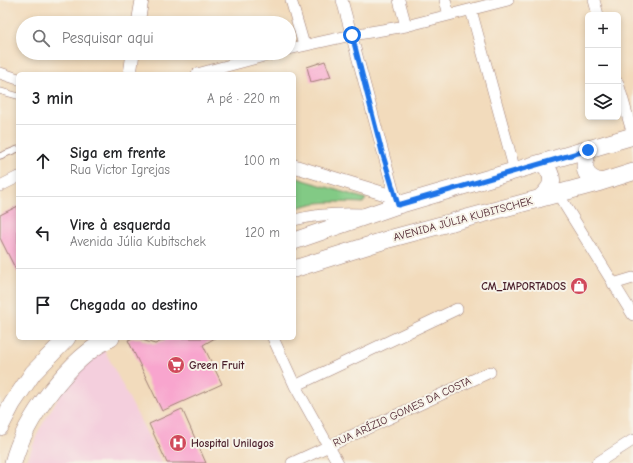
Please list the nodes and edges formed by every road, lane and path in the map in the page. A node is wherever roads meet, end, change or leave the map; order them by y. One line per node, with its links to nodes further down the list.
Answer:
1 (142, 0): 12 (street)
2 (291, 0): 13 (street)
3 (342, 0): 16 (street)
4 (399, 0): 15 (street)
5 (445, 0): 11 (street)
6 (508, 0): 8 (street)
7 (594, 0): 10 (street)
8 (490, 2): 9 (street)
9 (471, 10): 11 (street); 34 (street)
10 (597, 12)
11 (449, 15): 15 (street)
12 (139, 16)
13 (296, 16)
14 (296, 17): 17 (street)
15 (406, 26): 16 (street)
16 (352, 35): 17 (street); 40 (street)
17 (304, 45): 18 (street)
18 (296, 47)
19 (133, 60): 21 (street)
20 (249, 60): 22 (street)
21 (130, 72)
22 (204, 72)
23 (0, 73): 24 (street)
24 (16, 78)
25 (618, 84): 28 (street)
26 (0, 91): 27 (lane)
27 (16, 95)
28 (633, 135): 30 (main road)
29 (16, 150): 31 (lane)
30 (588, 150): 32 (main road); 37 (main road)
31 (0, 156)
32 (543, 163): 34 (main road); 39 (main road)
33 (296, 167): 40 (street)
34 (515, 171): 40 (main road)
35 (633, 172): 37 (main road)
36 (16, 178): 38 (street)
37 (601, 182): 39 (main road)
38 (0, 186)
39 (555, 189): 44 (main road, AVENIDA JÚLIA KUBITSCHEK); 46 (street)
40 (397, 201): 41 (main road)
41 (373, 214): 42 (street); 43 (main road)
42 (296, 220)
43 (296, 240)
44 (296, 268)
45 (633, 278): 46 (street)
46 (613, 284): 48 (street)
47 (457, 310): 54 (street)
48 (633, 315)
49 (105, 340): 52 (main road)
50 (274, 340): 54 (street)
51 (64, 341): 52 (main road); 55 (main road)
52 (71, 367): 59 (main road)
53 (490, 372): 57 (street, RUA ARÍZIO GOMES DA COSTA)
54 (295, 386): 57 (street)
55 (0, 427)
56 (633, 440): 58 (street)
57 (329, 446): 60 (street, RUA ARÍZIO GOMES DA COSTA); 61 (street)
58 (603, 462)
59 (13, 463)
60 (292, 463)
61 (338, 463)

